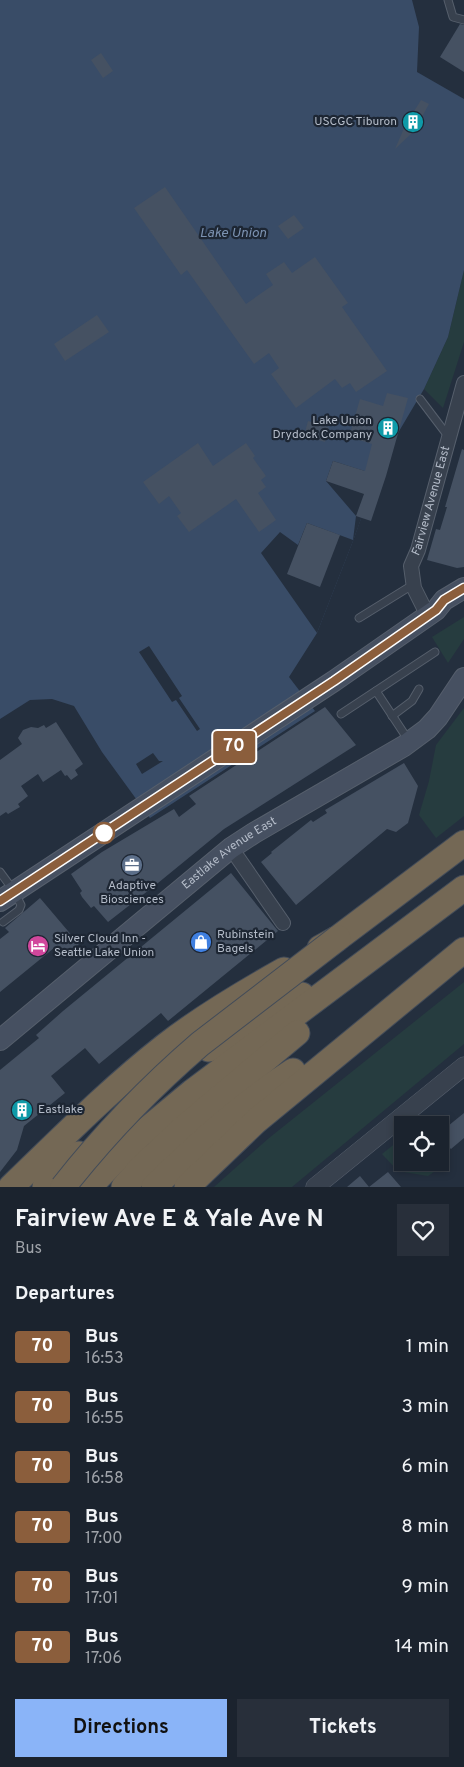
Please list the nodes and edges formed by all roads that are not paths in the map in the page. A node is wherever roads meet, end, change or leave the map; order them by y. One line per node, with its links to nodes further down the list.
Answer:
1 (448, 0): 2 (lane)
2 (464, 20)
3 (464, 383): 5 (street, Fairview Avenue East)
4 (420, 399): 5 (lane)
5 (449, 436): 6 (street, Fairview Avenue East)
6 (414, 584): 9 (street, Fairview Avenue East); 10 (lane)
7 (464, 588): 9 (main road)
8 (464, 604): 9 (main road)
9 (432, 613): 23 (main road)
10 (358, 618)
11 (435, 652): 14 (lane)
12 (464, 678): 17 (main road, Eastlake Avenue East)
13 (419, 689): 16 (lane)
14 (376, 691): 15 (lane); 16 (lane)
15 (341, 714)
16 (392, 716): 17 (lane)
17 (409, 741): 19 (main road, Eastlake Avenue East)
18 (464, 843): 26 (highway)
19 (231, 848): 25 (street); 30 (main road, Eastlake Avenue East)
20 (0, 872): 23 (lane)
21 (464, 888): 28 (highway)
22 (464, 895): 36 (highway)
23 (7, 896): 24 (lane)
24 (2, 922)
25 (283, 923)
26 (338, 938): 32 (highway, bridge); 34 (highway, bridge)
27 (464, 950): 29 (highway)
28 (368, 961): 33 (highway); 35 (highway)
29 (392, 1008): 37 (highway); 38 (highway)
30 (0, 1040)
31 (464, 1066): 39 (street)
32 (11, 1187)
33 (45, 1187)
34 (63, 1187)
35 (90, 1187)
36 (124, 1187)
37 (154, 1187)
38 (187, 1187)
39 (315, 1187)

